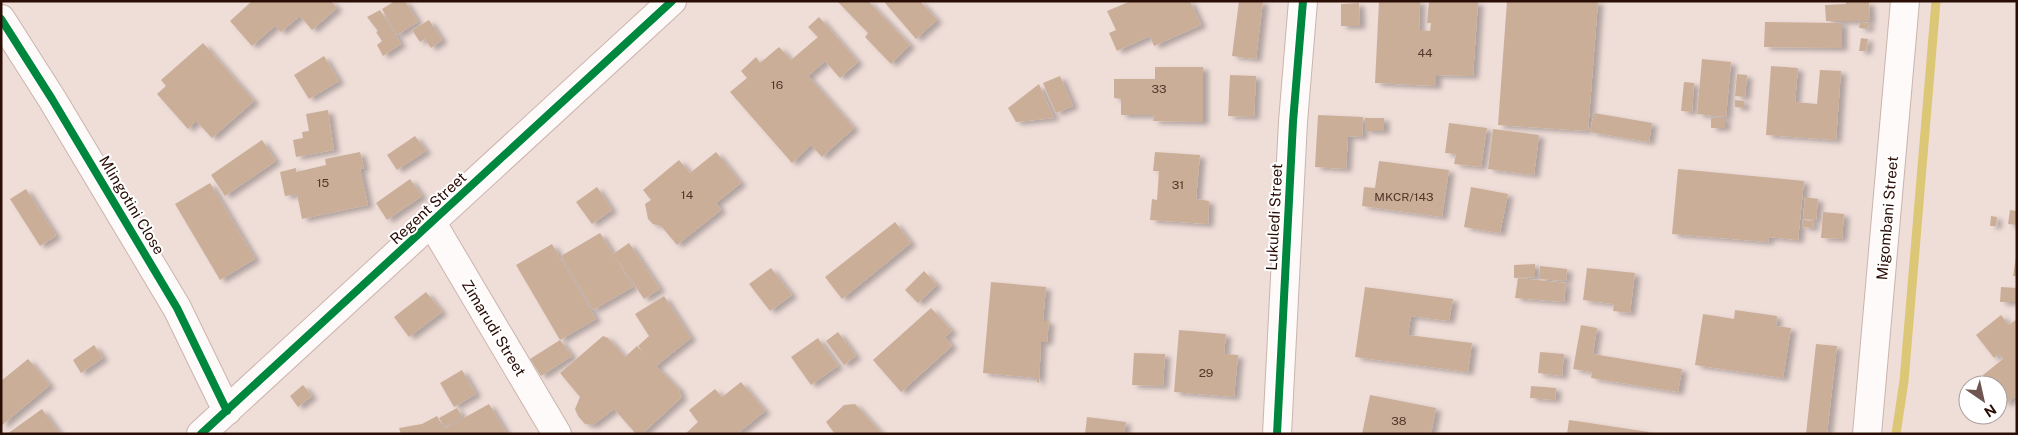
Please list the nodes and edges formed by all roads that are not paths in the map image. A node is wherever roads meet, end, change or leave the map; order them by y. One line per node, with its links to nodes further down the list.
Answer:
1 (672, 1): 5 (street, Regent Street)
2 (1303, 1): 9 (street, Lukuledi Street)
3 (1905, 1): 10 (street, Migombani Street)
4 (1, 19): 6 (street, Mlingotini Close)
5 (432, 223): 6 (street, Regent Street); 8 (street, Zimarudi Street)
6 (227, 411): 7 (street, Regent Street)
7 (201, 434)
8 (557, 434)
9 (1277, 434)
10 (1867, 434)

